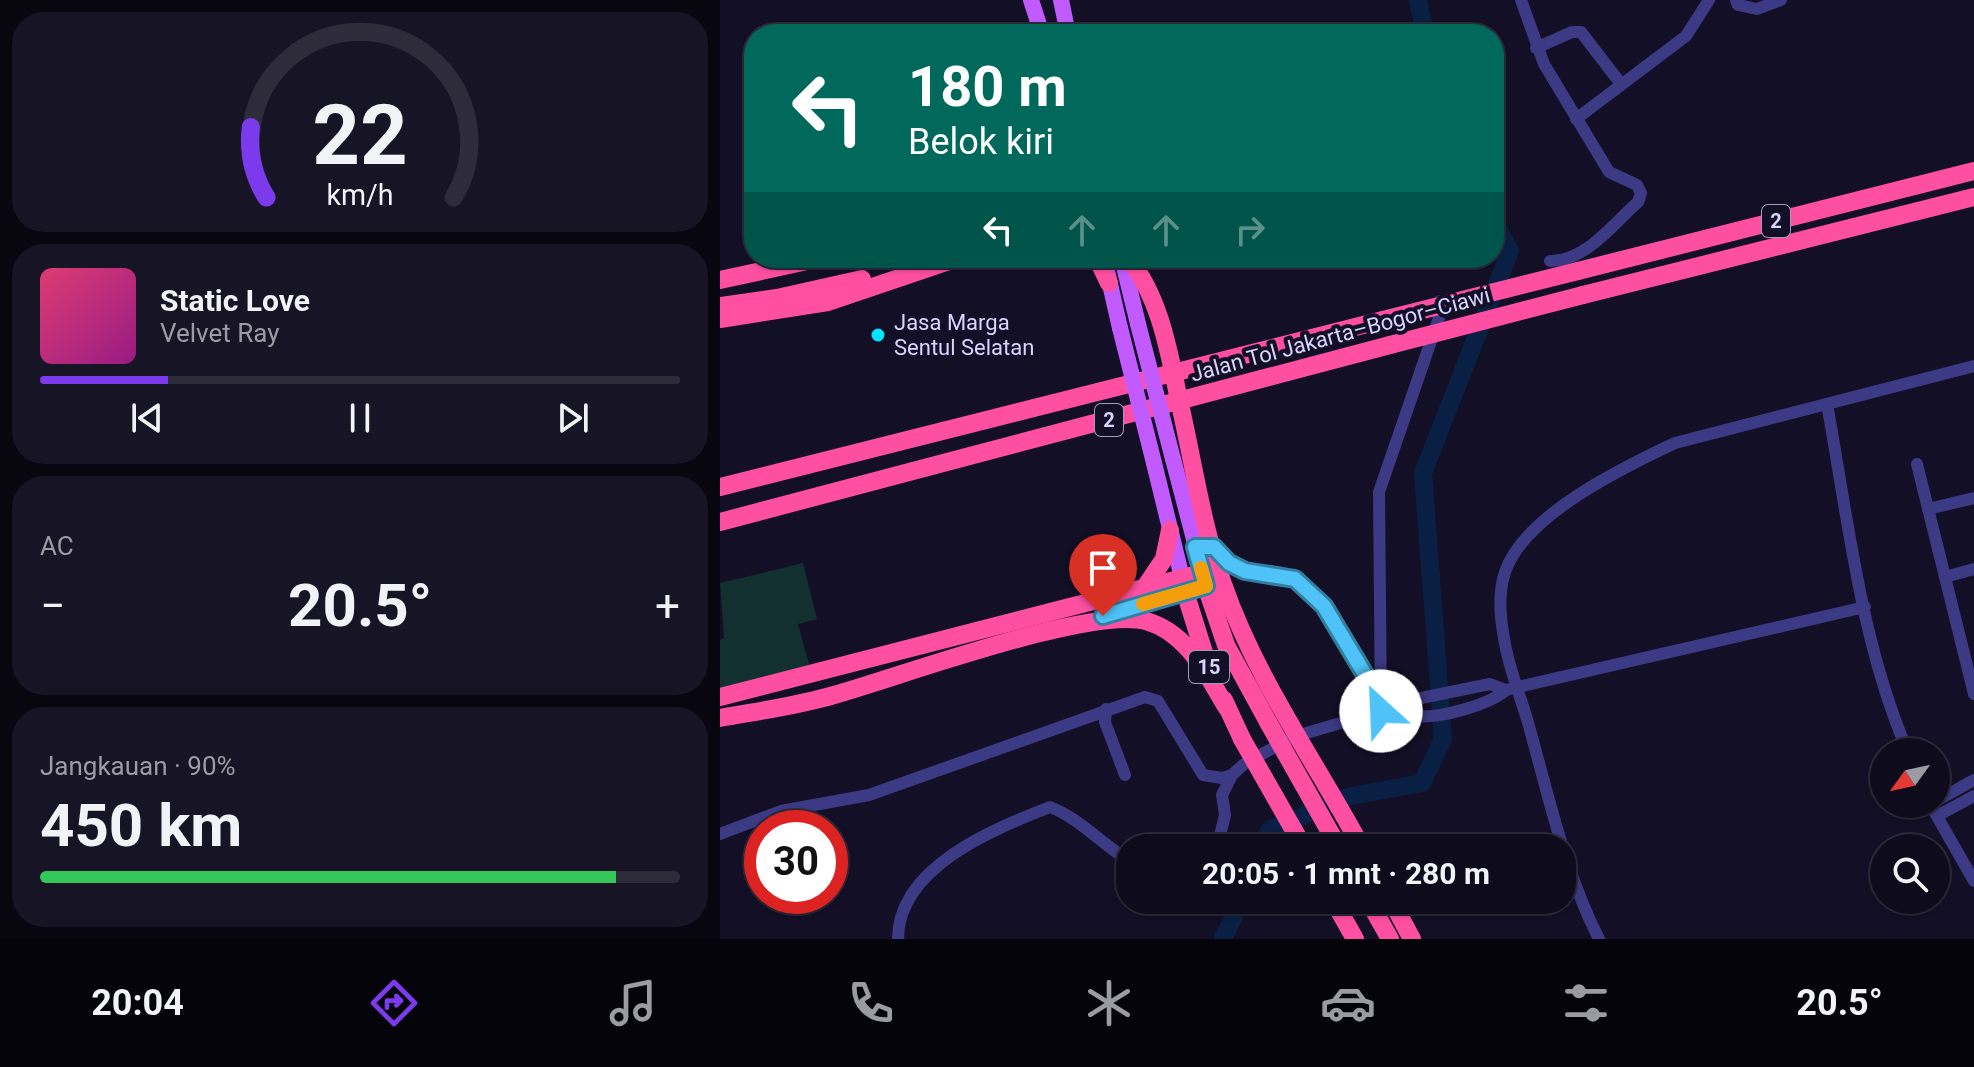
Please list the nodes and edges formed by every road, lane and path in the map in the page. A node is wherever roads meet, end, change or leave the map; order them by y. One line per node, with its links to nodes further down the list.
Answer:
1 (1031, 0): 7 (main road)
2 (1061, 0): 8 (main road)
3 (1521, 0): 9 (street)
4 (1709, 0): 10 (street)
5 (1736, 0): 6 (street)
6 (1781, 0)
7 (1039, 24)
8 (1066, 24)
9 (1536, 48): 10 (street); 11 (street)
10 (1621, 84): 11 (street)
11 (1576, 119): 14 (street)
12 (1974, 171): 29 (highway, Jalan Tol Jakarta–Bogor–Ciawi / 2, bridge)
13 (1974, 197): 32 (highway, Jalan Tol Jakarta–Bogor–Ciawi / 2, bridge)
14 (1550, 261)
15 (775, 268): 21 (highway)
16 (890, 268): 24 (highway)
17 (928, 268): 25 (highway)
18 (1104, 268): 22 (highway)
19 (1127, 268): 34 (main road, bridge)
20 (1133, 268): 63 (highway, bridge)
21 (720, 280)
22 (1109, 283): 33 (main road, bridge)
23 (1439, 298): 46 (street)
24 (720, 306)
25 (720, 319)
26 (1974, 366): 27 (street)
27 (1827, 404): 40 (street); 43 (street)
28 (1917, 464): 31 (street)
29 (720, 487)
30 (1974, 498): 31 (street)
31 (1928, 509): 36 (street)
32 (720, 525)
33 (1170, 530): 38 (main road); 39 (highway)
34 (1195, 547): 37 (main road); 46 (street)
35 (1974, 569): 36 (street)
36 (1945, 577): 42 (street)
37 (1204, 580): 38 (highway); 62 (highway, 15, bridge)
38 (1184, 585): 39 (highway); 41 (highway); 47 (highway, 15)
39 (1145, 587): 45 (highway)
40 (1865, 607): 43 (street); 51 (street)
41 (1049, 632): 47 (highway); 50 (highway)
42 (1967, 639): 44 (street)
43 (1512, 688): 49 (street); 49 (street); 73 (street)
44 (1974, 694)
45 (720, 697)
46 (1380, 704): 49 (street); 53 (street)
47 (1227, 708): 61 (highway, 15, bridge)
48 (1106, 709): 52 (street); 53 (street); 59 (street)
49 (1406, 709)
50 (720, 718)
51 (1902, 738)
52 (1125, 775)
53 (1232, 775): 60 (street)
54 (1974, 780): 55 (street)
55 (1950, 793)
56 (1974, 796): 57 (street)
57 (1950, 809)
58 (1938, 818): 65 (street)
59 (720, 834)
60 (1220, 834)
61 (1296, 834)
62 (1331, 834)
63 (1354, 834)
64 (1116, 853): 69 (street)
65 (1974, 881)
66 (1341, 914): 70 (highway)
67 (1376, 914): 71 (highway)
68 (1399, 914): 72 (highway)
69 (898, 939)
70 (1355, 939)
71 (1390, 939)
72 (1412, 939)
73 (1599, 939)

